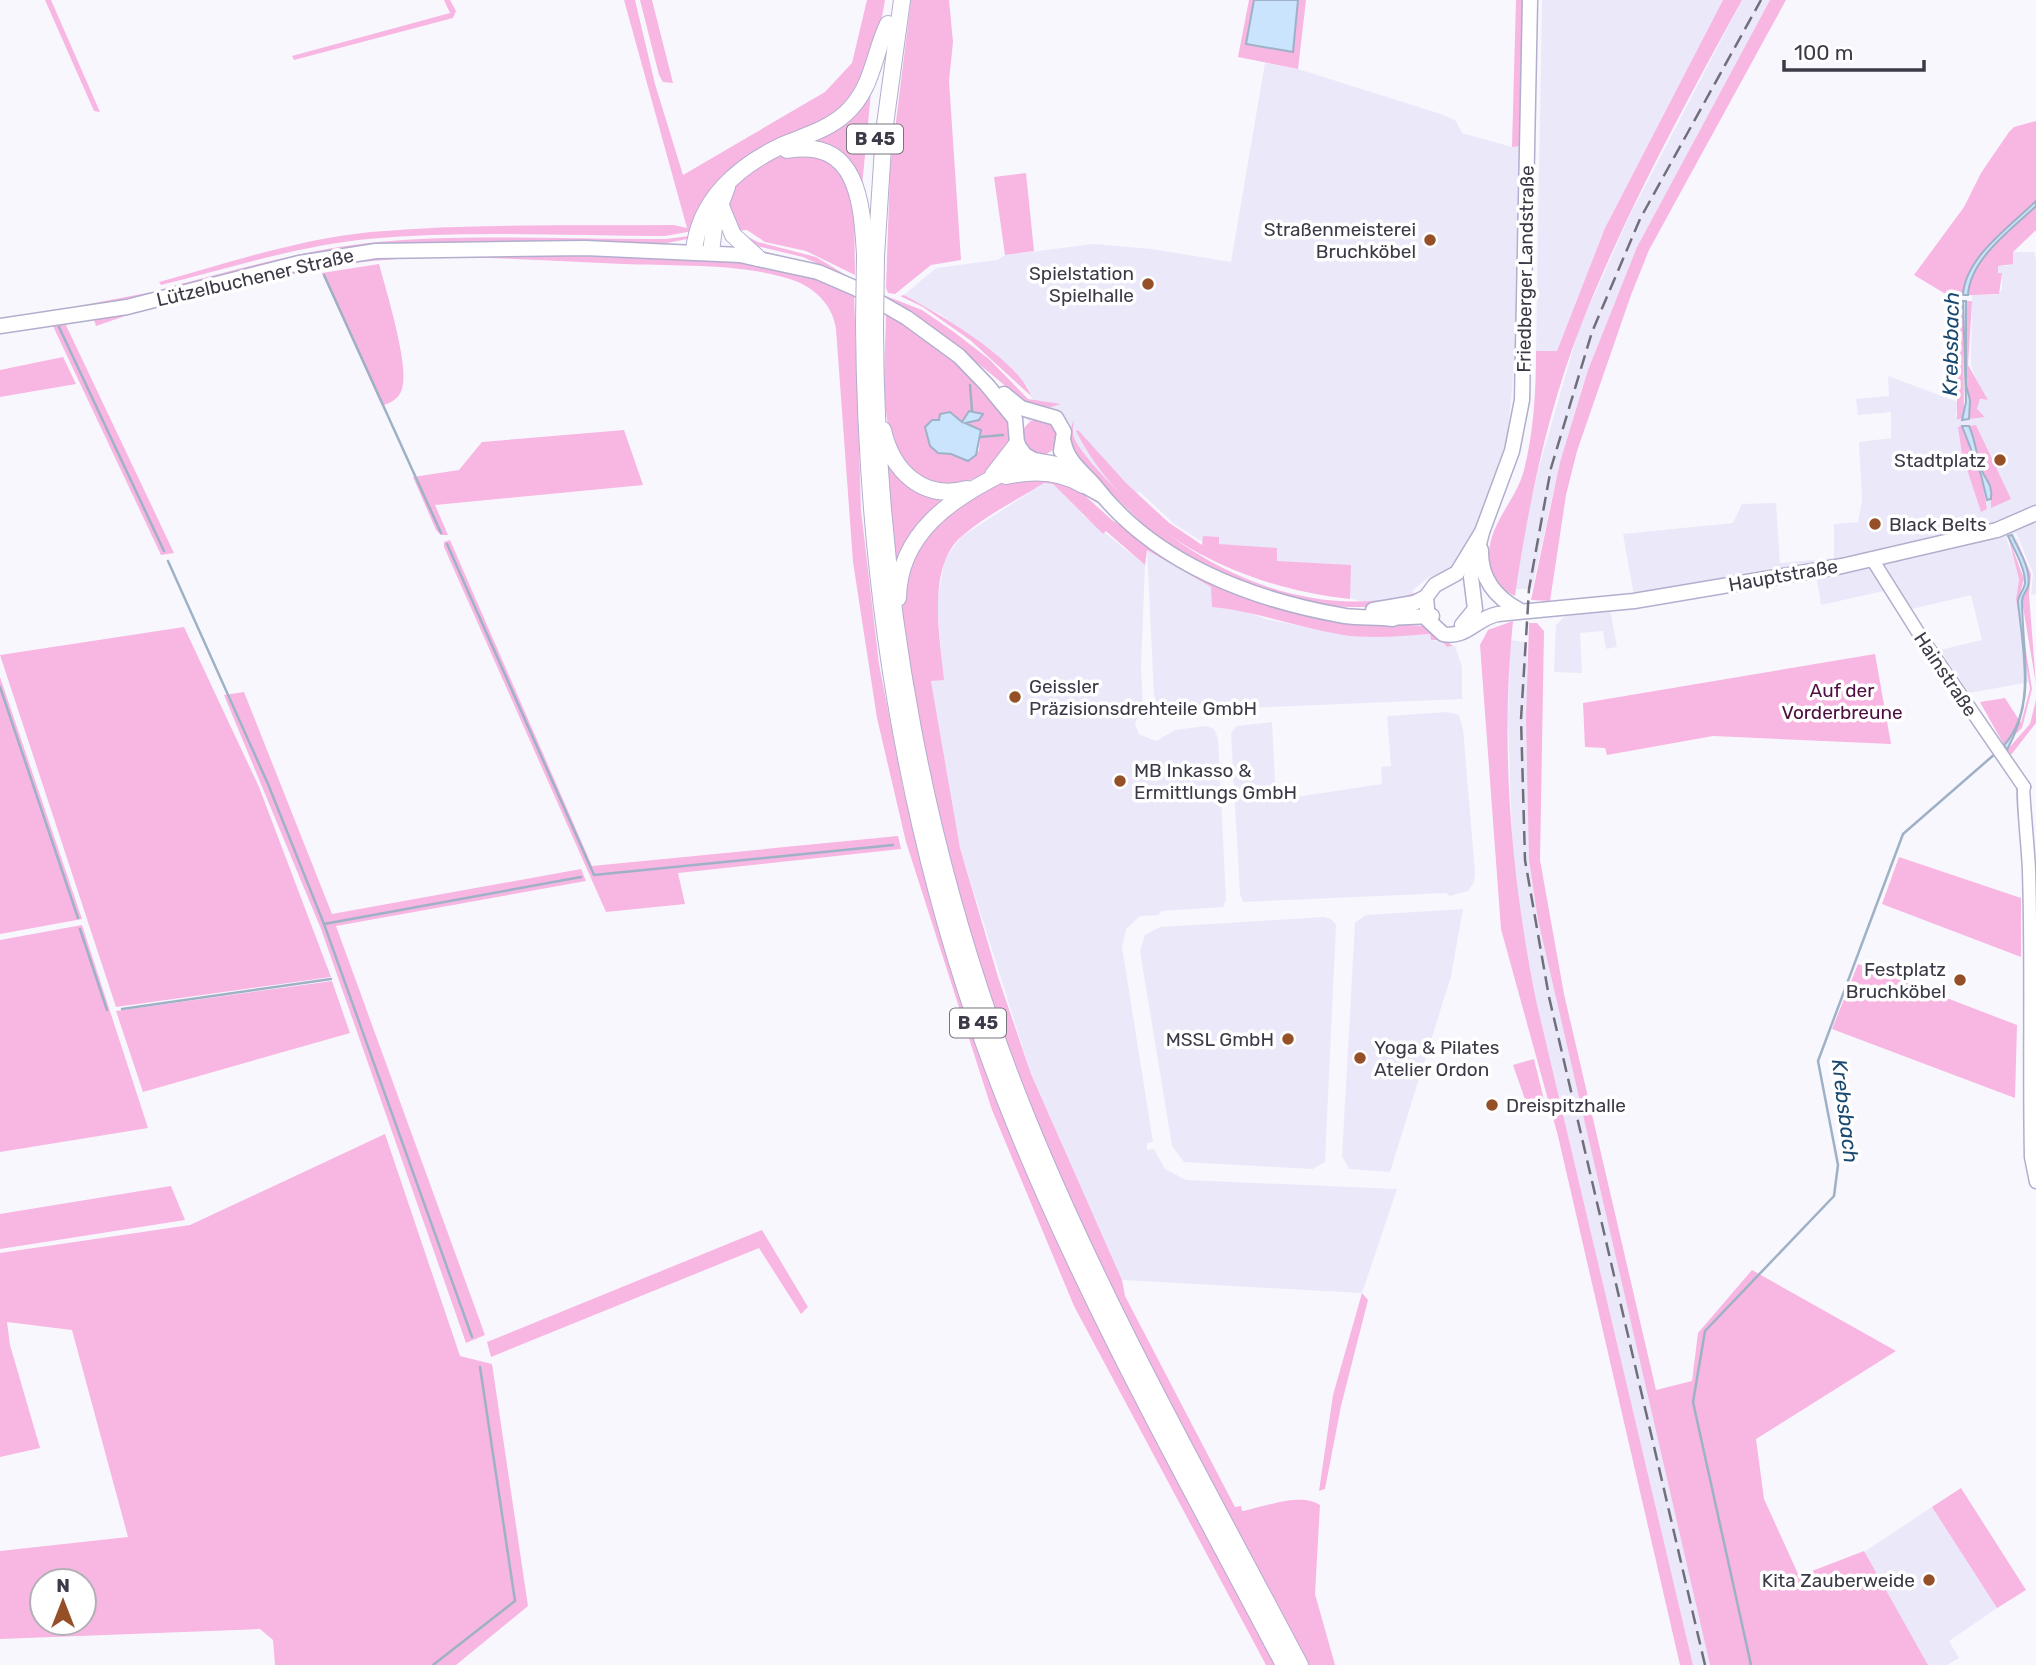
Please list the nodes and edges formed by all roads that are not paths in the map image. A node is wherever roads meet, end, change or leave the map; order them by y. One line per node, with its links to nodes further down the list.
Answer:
1 (892, 0): 4 (highway, B 45)
2 (902, 0): 10 (highway, B 45)
3 (1530, 0): 25 (main road, Friedberger Landstraße)
4 (888, 23): 5 (highway); 10 (highway, B 45)
5 (767, 153): 6 (highway); 10 (highway)
6 (732, 178): 7 (highway); 8 (highway)
7 (721, 206): 9 (highway); 11 (highway)
8 (694, 251): 9 (main road, Lützelbuchener Straße); 12 (main road, Lützelbuchener Straße)
9 (711, 252): 11 (main road, Lützelbuchener Straße)
10 (870, 256): 13 (highway, B 45, bridge)
11 (758, 258): 14 (main road, Lützelbuchener Straße)
12 (0, 326)
13 (869, 326): 15 (highway, B 45); 37 (highway, B 45)
14 (988, 385): 16 (main road); 17 (main road)
15 (875, 403): 21 (highway); 33 (highway, B 45)
16 (1041, 413): 17 (main road); 18 (main road)
17 (1017, 437): 19 (main road); 21 (highway)
18 (1064, 443): 20 (main road); 23 (main road)
19 (1028, 458): 20 (main road); 21 (highway)
20 (1047, 460): 22 (main road)
21 (986, 480): 22 (highway); 33 (highway)
22 (1083, 485): 23 (main road)
23 (1101, 495): 31 (main road)
24 (2036, 513): 26 (main road, Hauptstraße)
25 (1482, 532): 27 (main road, Friedberger Landstraße); 28 (main road, Friedberger Landstraße); 30 (main road)
26 (1872, 559): 30 (main road, Hauptstraße); 34 (street, Hainstraße)
27 (1448, 580): 28 (main road); 29 (main road, Friedberger Landstraße)
28 (1474, 594): 30 (main road, Hauptstraße); 32 (main road, Friedberger Landstraße)
29 (1426, 597): 31 (main road); 32 (main road)
30 (1521, 610): 32 (main road, Hauptstraße)
31 (1331, 612): 32 (main road)
32 (1428, 620)
33 (897, 632): 38 (highway, B 45)
34 (2030, 786): 35 (street)
35 (2032, 803): 36 (street)
36 (2036, 1182)
37 (1284, 1665)
38 (1300, 1665)

